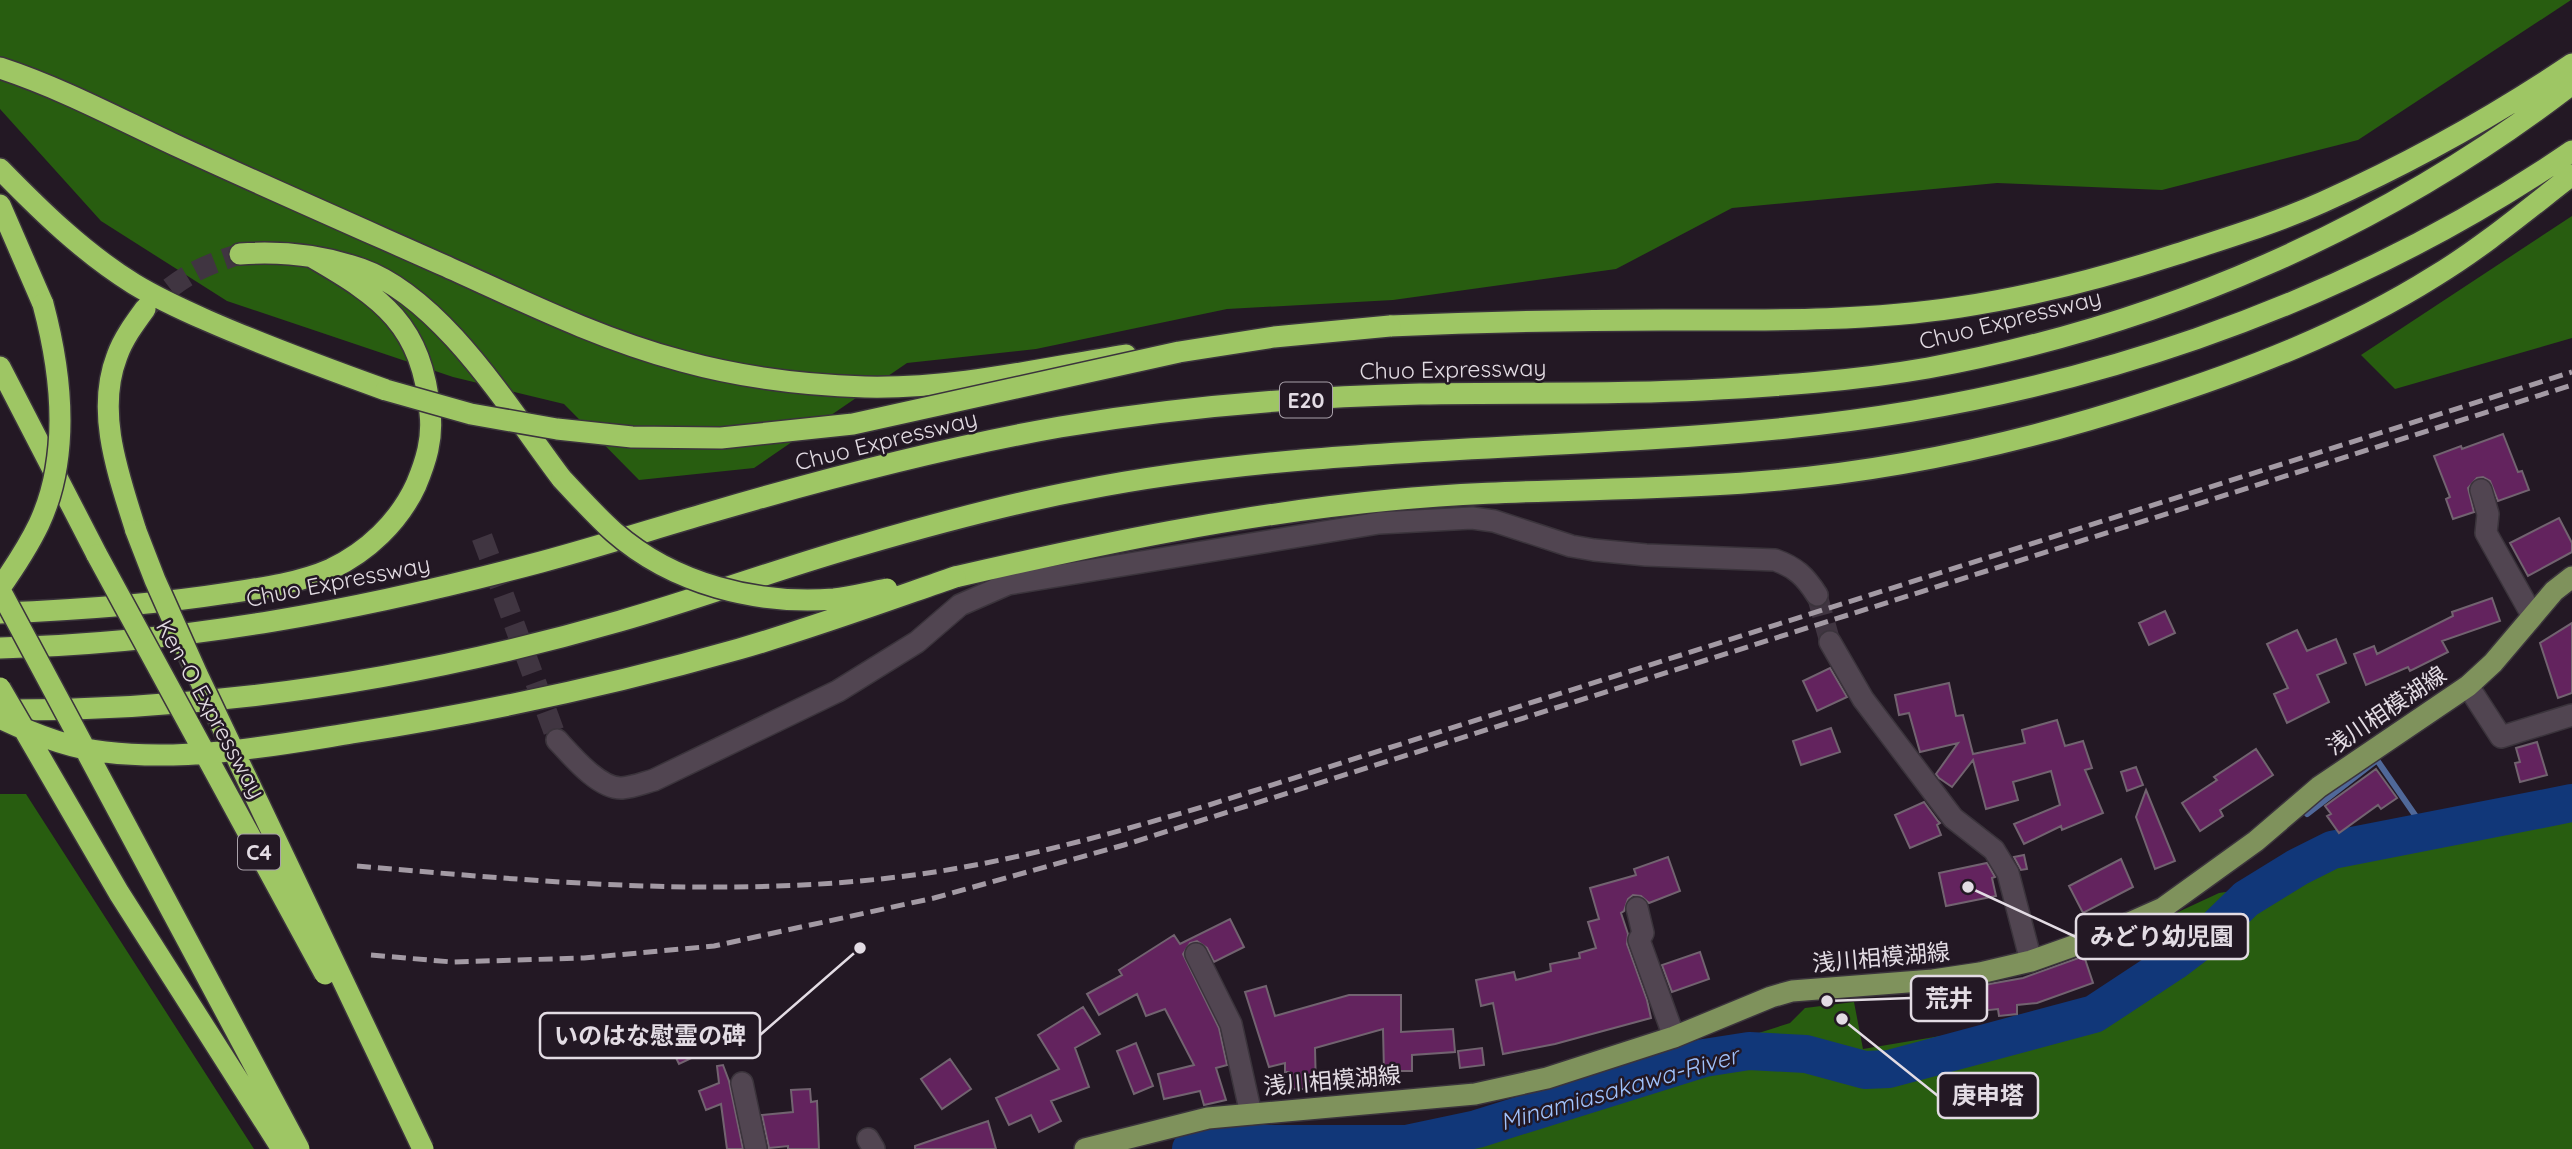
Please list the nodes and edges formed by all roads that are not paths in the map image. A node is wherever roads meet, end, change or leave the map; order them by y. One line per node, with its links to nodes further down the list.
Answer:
1 (2572, 64): 11 (highway, bridge)
2 (0, 68): 11 (highway, bridge)
3 (2572, 84): 21 (highway, Chuo Expressway / E20)
4 (2572, 151): 24 (highway)
5 (0, 169): 11 (highway, bridge)
6 (2572, 175): 15 (highway)
7 (0, 205): 16 (highway, bridge)
8 (240, 254): 9 (highway)
9 (312, 257): 15 (highway, bridge); 18 (highway)
10 (145, 309): 36 (highway, bridge)
11 (1274, 337)
12 (0, 367): 36 (highway, Ken-O Expressway / C4, bridge)
13 (2481, 490): 19 (street)
14 (2572, 577): 19 (main road, 浅川相模湖線)
15 (955, 578): 26 (highway, bridge)
16 (0, 589): 35 (highway, bridge)
17 (1817, 595): 27 (street)
18 (0, 613)
19 (2532, 615): 22 (main road, 浅川相模湖線)
20 (1830, 642): 30 (street)
21 (0, 648)
22 (2468, 686): 25 (street); 30 (main road, 浅川相模湖線)
23 (0, 688): 34 (highway, bridge)
24 (0, 710)
25 (2572, 715)
26 (0, 719)
27 (557, 740)
28 (1637, 908): 31 (street)
29 (1196, 954): 33 (street)
30 (2031, 961): 31 (main road, 浅川相模湖線)
31 (1674, 1037): 33 (main road, 浅川相模湖線)
32 (742, 1083): 37 (street)
33 (1251, 1114): 38 (main road, 浅川相模湖線)
34 (282, 1149)
35 (299, 1149)
36 (421, 1149)
37 (756, 1149)
38 (1085, 1149)

